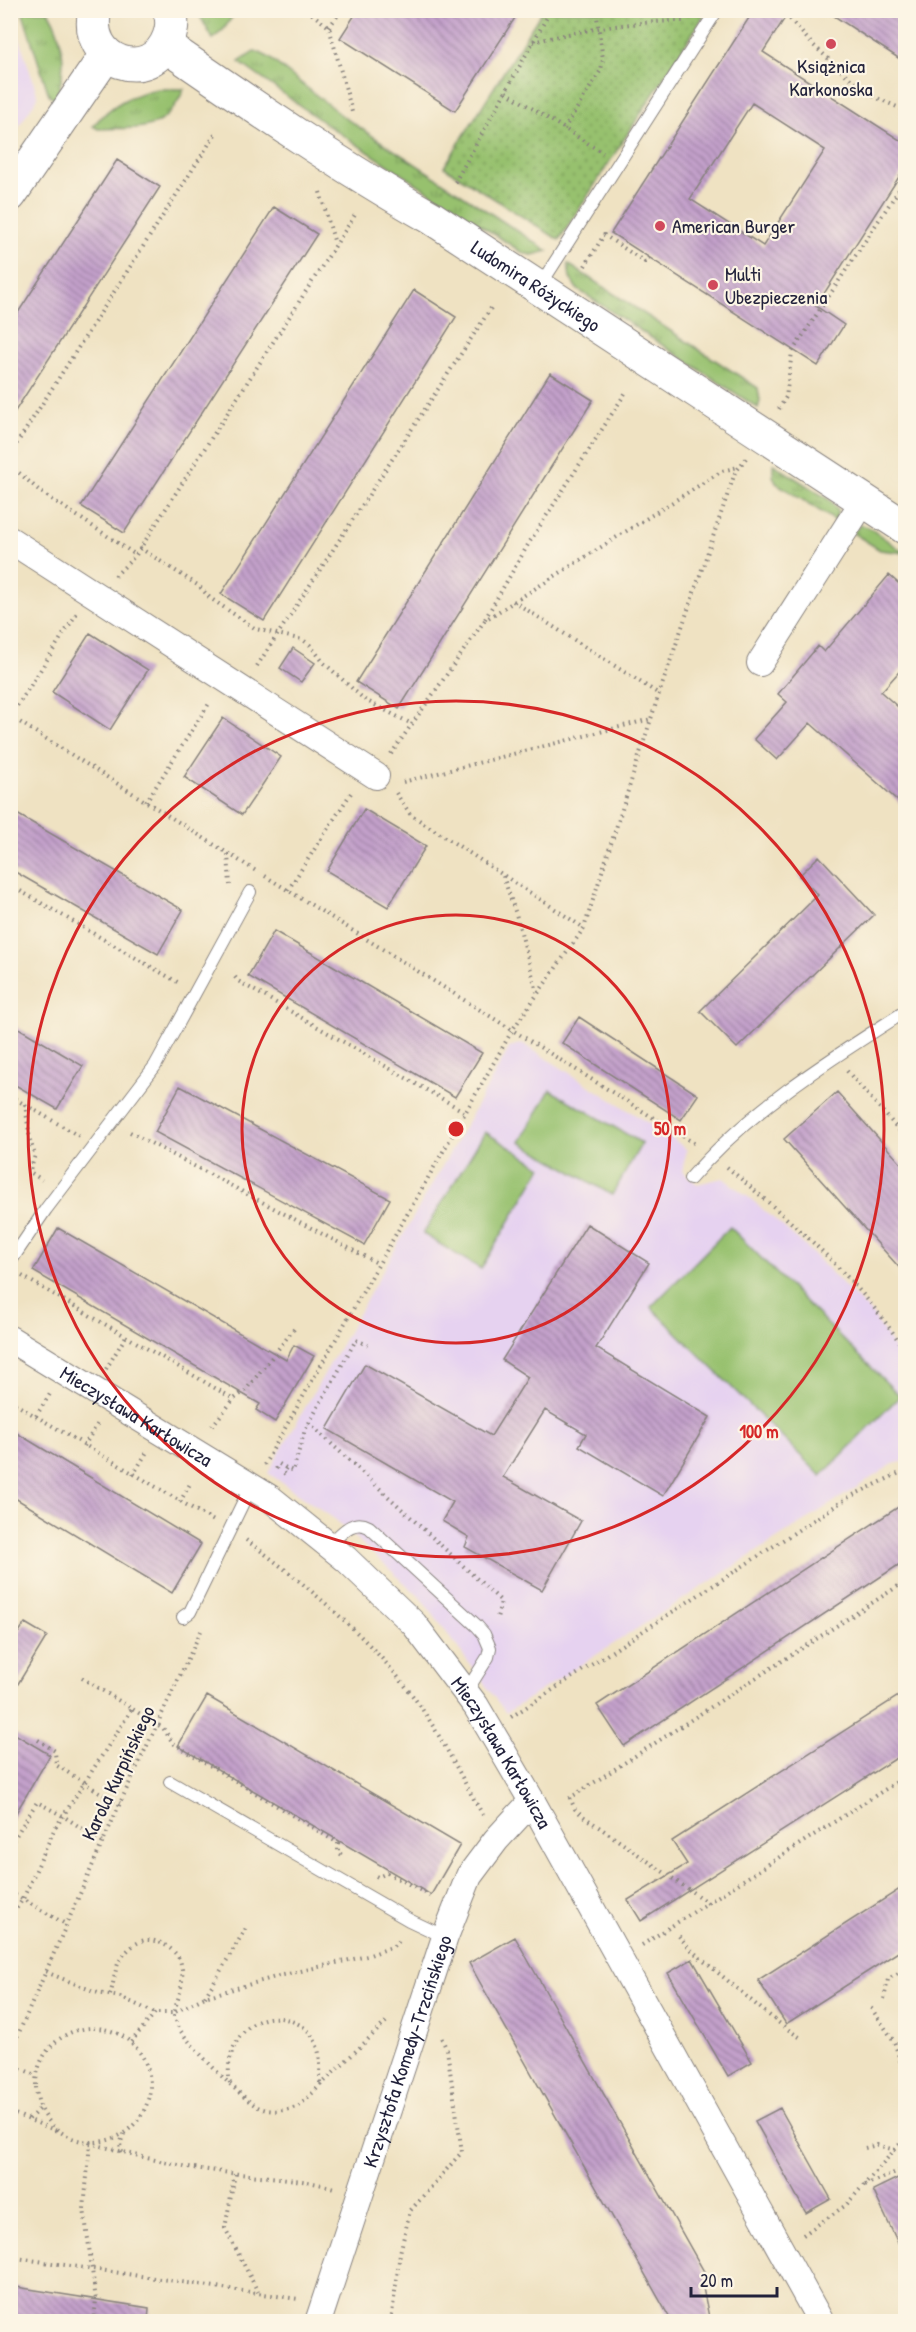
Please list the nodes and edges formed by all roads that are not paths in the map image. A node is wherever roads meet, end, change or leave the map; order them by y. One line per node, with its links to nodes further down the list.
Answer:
1 (95, 10): 5 (street)
2 (169, 10): 4 (street)
3 (714, 16): 7 (lane)
4 (166, 46): 5 (street); 7 (street, Ludomira Różyckiego)
5 (106, 54): 6 (street)
6 (10, 195)
7 (539, 288): 8 (street, Ludomira Różyckiego)
8 (864, 500): 9 (street, Ludomira Różyckiego); 11 (street)
9 (906, 528)
10 (10, 540): 12 (street)
11 (760, 663)
12 (378, 777)
13 (250, 892): 16 (lane)
14 (906, 1011): 15 (lane)
15 (690, 1179)
16 (14, 1268)
17 (10, 1339): 18 (street, Mieczysława Karłowicza)
18 (256, 1479): 19 (street, Mieczysława Karłowicza); 20 (lane)
19 (330, 1545): 21 (street, Mieczysława Karłowicza); 21 (lane)
20 (183, 1617)
21 (466, 1692): 23 (street, Mieczysława Karłowicza)
22 (170, 1782): 24 (lane)
23 (532, 1801): 24 (street, Krzysztofa Komedy-Trzcińskiego); 26 (street, Mieczysława Karłowicza)
24 (445, 1937): 25 (street, Krzysztofa Komedy-Trzcińskiego)
25 (318, 2322)
26 (820, 2322)

